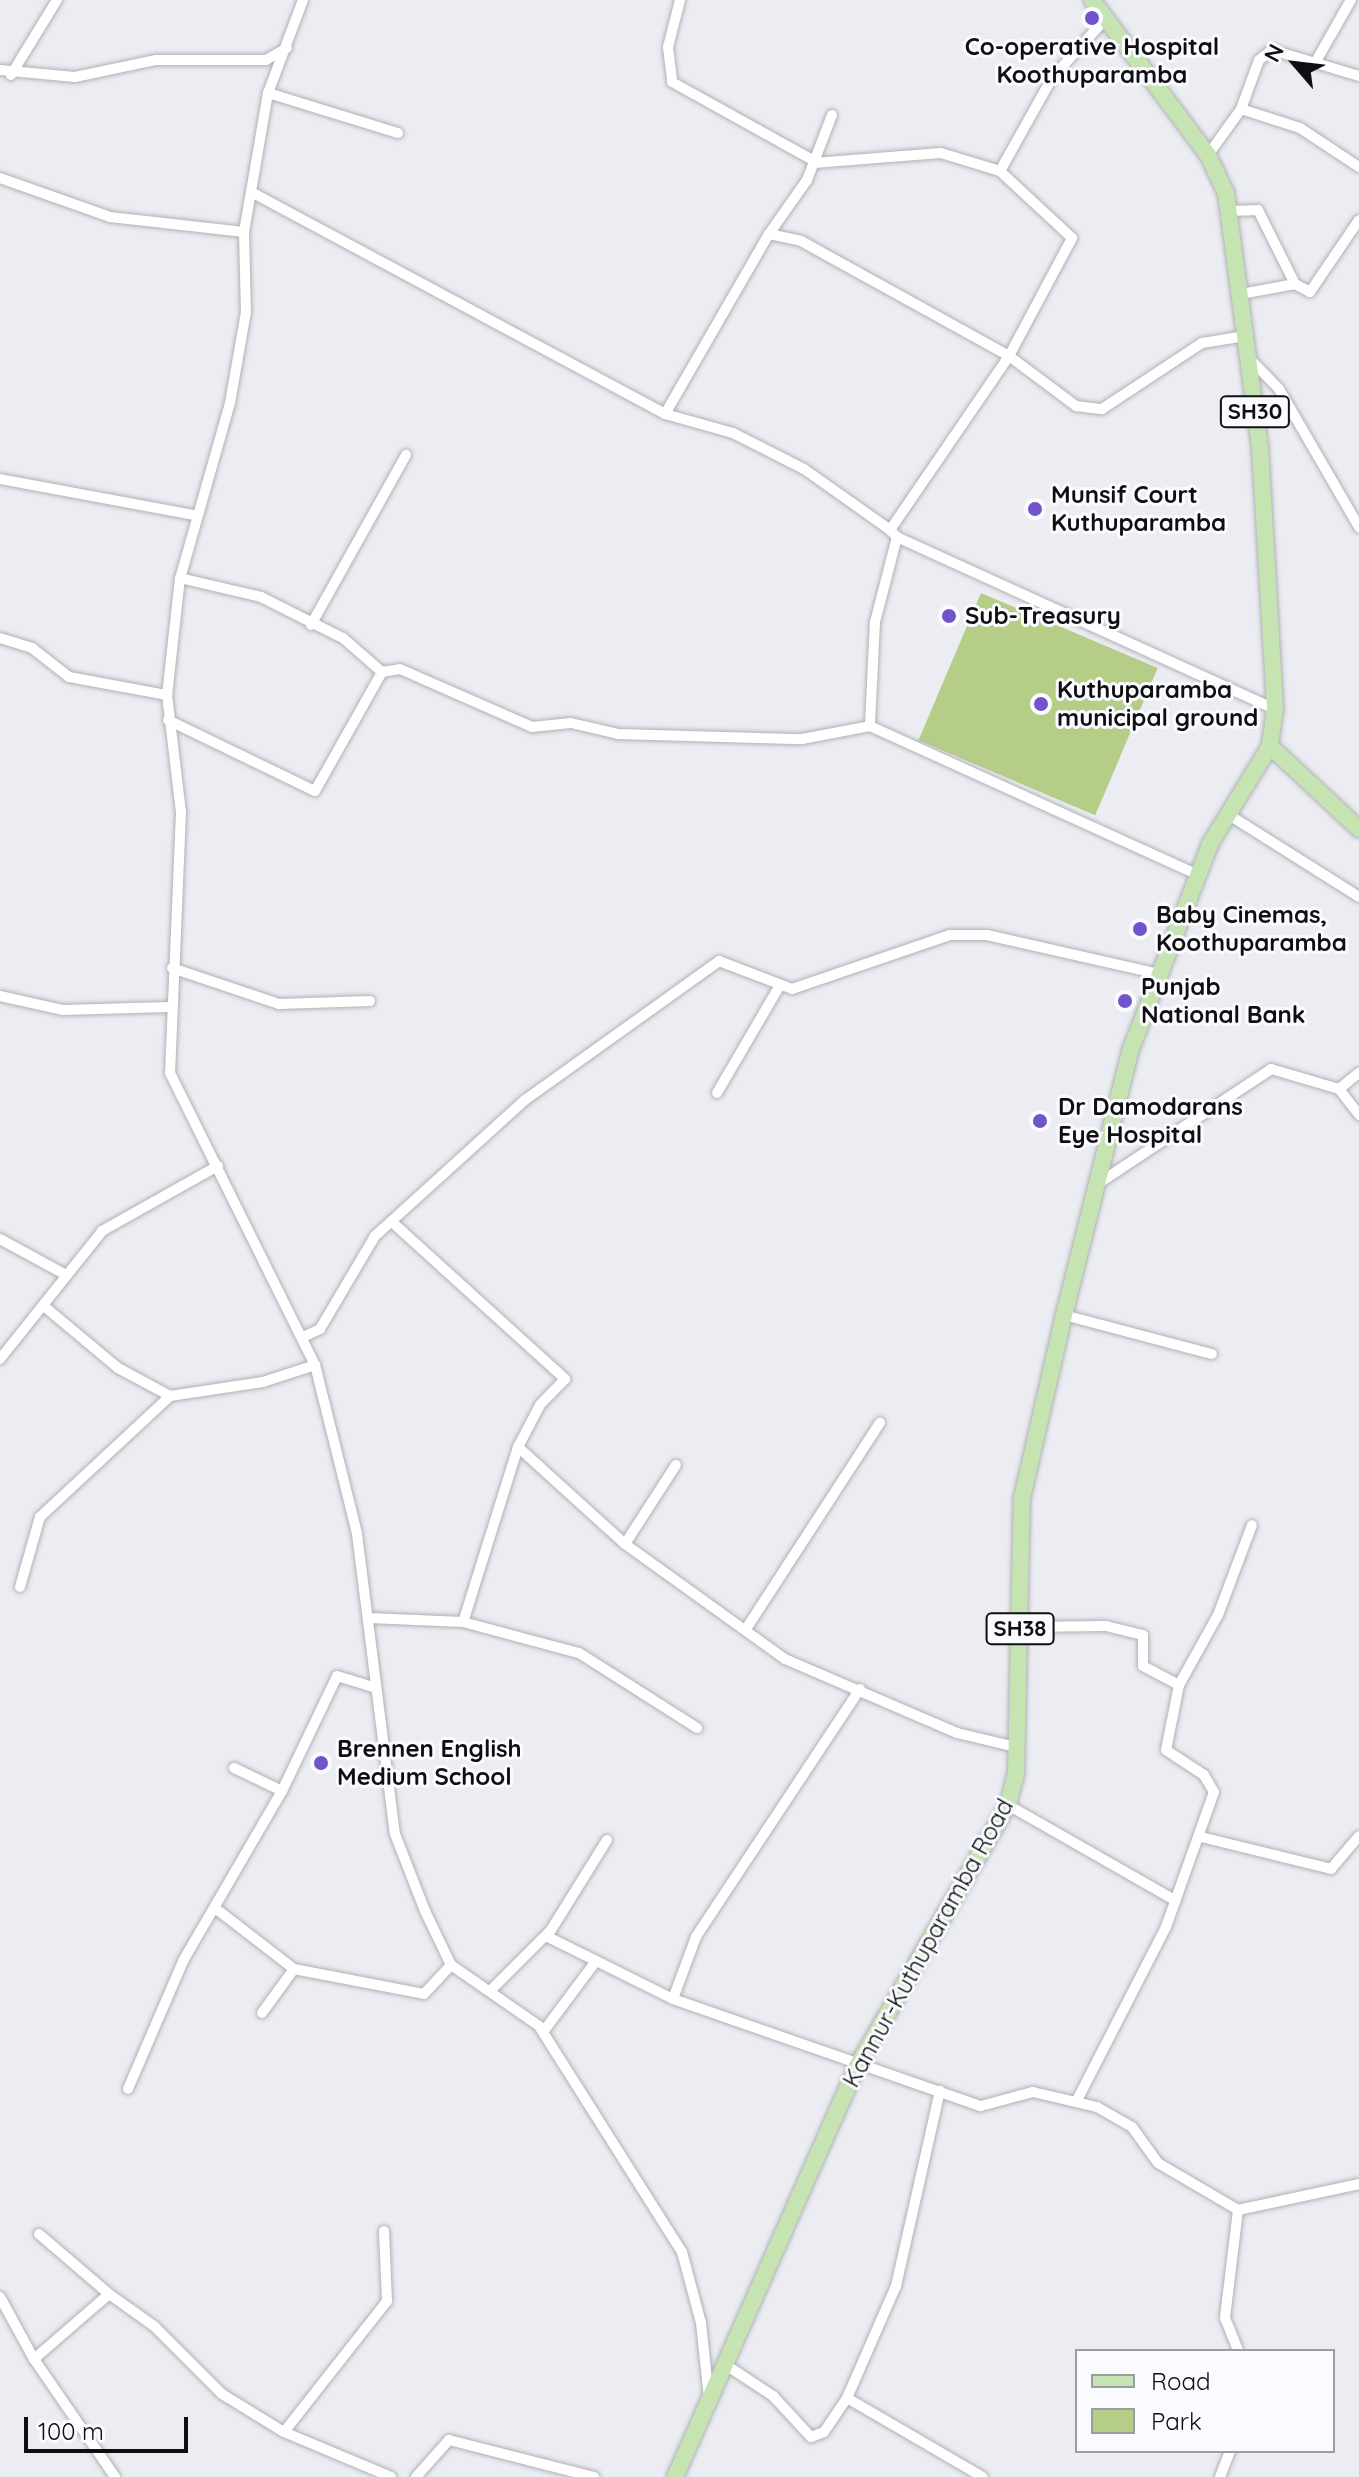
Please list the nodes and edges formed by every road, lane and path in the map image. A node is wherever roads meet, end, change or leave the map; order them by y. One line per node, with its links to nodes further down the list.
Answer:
1 (57, 0): 10 (street)
2 (303, 0): 7 (street)
3 (680, 0): 17 (street)
4 (1092, 0): 6 (main road, SH30)
5 (1351, 0): 8 (street)
6 (1106, 18): 16 (main road, SH30); 19 (street)
7 (287, 48): 10 (street); 12 (street)
8 (1315, 63): 11 (street); 13 (street)
9 (0, 70): 10 (street)
10 (11, 75)
11 (1359, 76)
12 (268, 93): 15 (street); 21 (street)
13 (1241, 109): 16 (street); 18 (street)
14 (832, 115): 17 (street)
15 (398, 133)
16 (1208, 155): 22 (main road, SH30)
17 (814, 162): 19 (street); 25 (street)
18 (1359, 167)
19 (1000, 171): 29 (street)
20 (0, 178): 24 (street)
21 (253, 193): 24 (street); 31 (street)
22 (1231, 211): 26 (street); 27 (main road, SH30)
23 (1359, 220): 26 (street)
24 (244, 232): 35 (street)
25 (769, 234): 29 (street); 31 (street)
26 (1295, 284): 27 (street)
27 (1241, 294): 28 (main road, SH30)
28 (1245, 336): 29 (street); 30 (main road, SH30)
29 (1009, 356): 37 (street)
30 (1248, 357): 34 (street); 43 (main road, SH30)
31 (665, 414): 37 (street)
32 (406, 455): 39 (street)
33 (0, 479): 35 (street)
34 (1355, 505): 36 (street)
35 (194, 515): 38 (street)
36 (1359, 527)
37 (894, 534): 43 (street); 45 (street)
38 (180, 578): 39 (street); 42 (street)
39 (311, 625): 41 (street)
40 (0, 638): 42 (street)
41 (382, 672): 44 (street); 45 (street)
42 (167, 695): 44 (street)
43 (1275, 709): 46 (main road, SH30)
44 (168, 720): 51 (street)
45 (870, 726): 49 (street)
46 (1270, 746): 47 (main road, Kannur-Kuthuparamba Road / SH38); 48 (main road)
47 (1229, 815): 49 (main road, Kannur-Kuthuparamba Road / SH38); 50 (street)
48 (1359, 829)
49 (1196, 874): 52 (main road, Kannur-Kuthuparamba Road / SH38)
50 (1359, 897)
51 (172, 968): 55 (street); 56 (street)
52 (1159, 974): 53 (street); 62 (main road, Kannur-Kuthuparamba Road / SH38)
53 (780, 985): 59 (street); 63 (street)
54 (0, 996): 56 (street)
55 (370, 1001)
56 (169, 1007): 61 (street)
57 (1359, 1073): 58 (street)
58 (1339, 1089): 60 (street); 62 (street)
59 (717, 1093)
60 (1359, 1115)
61 (218, 1166): 65 (street); 68 (street)
62 (1102, 1181): 67 (main road, Kannur-Kuthuparamba Road / SH38)
63 (392, 1222): 68 (street); 74 (street)
64 (0, 1239): 65 (street)
65 (66, 1275): 66 (street)
66 (45, 1307): 70 (street); 72 (street)
67 (1064, 1315): 69 (street); 81 (main road, Kannur-Kuthuparamba Road / SH38)
68 (303, 1337): 71 (street)
69 (1212, 1354)
70 (0, 1359)
71 (315, 1365): 72 (street); 79 (street)
72 (170, 1396): 78 (street)
73 (880, 1423): 82 (street)
74 (518, 1447): 77 (street); 80 (street)
75 (676, 1465): 77 (street)
76 (1252, 1525): 83 (street)
77 (625, 1544): 82 (street)
78 (20, 1587)
79 (369, 1618): 80 (street); 84 (street)
80 (463, 1622): 86 (street)
81 (1020, 1627): 83 (street); 87 (main road, Kannur-Kuthuparamba Road / SH38)
82 (746, 1629): 85 (street)
83 (1179, 1685): 92 (street)
84 (376, 1688): 89 (street); 98 (street)
85 (860, 1689): 87 (street); 101 (street)
86 (697, 1728)
87 (1016, 1747): 90 (main road, Kannur-Kuthuparamba Road / SH38)
88 (234, 1768): 89 (street)
89 (282, 1791): 95 (street)
90 (1008, 1805): 94 (street); 104 (main road, Kannur-Kuthuparamba Road / SH38)
91 (1359, 1836): 92 (street)
92 (1201, 1837): 94 (street)
93 (607, 1840): 96 (street)
94 (1176, 1901): 107 (street)
95 (215, 1908): 99 (street); 105 (street)
96 (546, 1936): 97 (street); 100 (street)
97 (596, 1961): 101 (street); 103 (street)
98 (451, 1965): 99 (street); 100 (street)
99 (294, 1969): 102 (street)
100 (493, 1988): 103 (street)
101 (673, 1999): 104 (street)
102 (262, 2013)
103 (543, 2032): 118 (street)
104 (856, 2068): 106 (street); 116 (main road, Kannur-Kuthuparamba Road / SH38)
105 (128, 2089)
106 (940, 2091): 107 (street); 117 (street)
107 (1077, 2100): 109 (street)
108 (1359, 2184): 109 (street)
109 (1238, 2210): 114 (street)
110 (384, 2231): 119 (street)
111 (39, 2234): 112 (street)
112 (109, 2294): 115 (street); 119 (street)
113 (0, 2297): 115 (street)
114 (1237, 2349)
115 (34, 2359): 121 (street)
116 (729, 2367): 117 (street); 118 (main road, Kannur-Kuthuparamba Road / SH38)
117 (847, 2398): 126 (street)
118 (709, 2402): 125 (main road, Kannur-Kuthuparamba Road / SH38)
119 (284, 2432): 122 (street)
120 (1229, 2453): 127 (street)
121 (115, 2477)
122 (391, 2477)
123 (416, 2477): 124 (street)
124 (594, 2477)
125 (675, 2477)
126 (983, 2477)
127 (1220, 2477)

